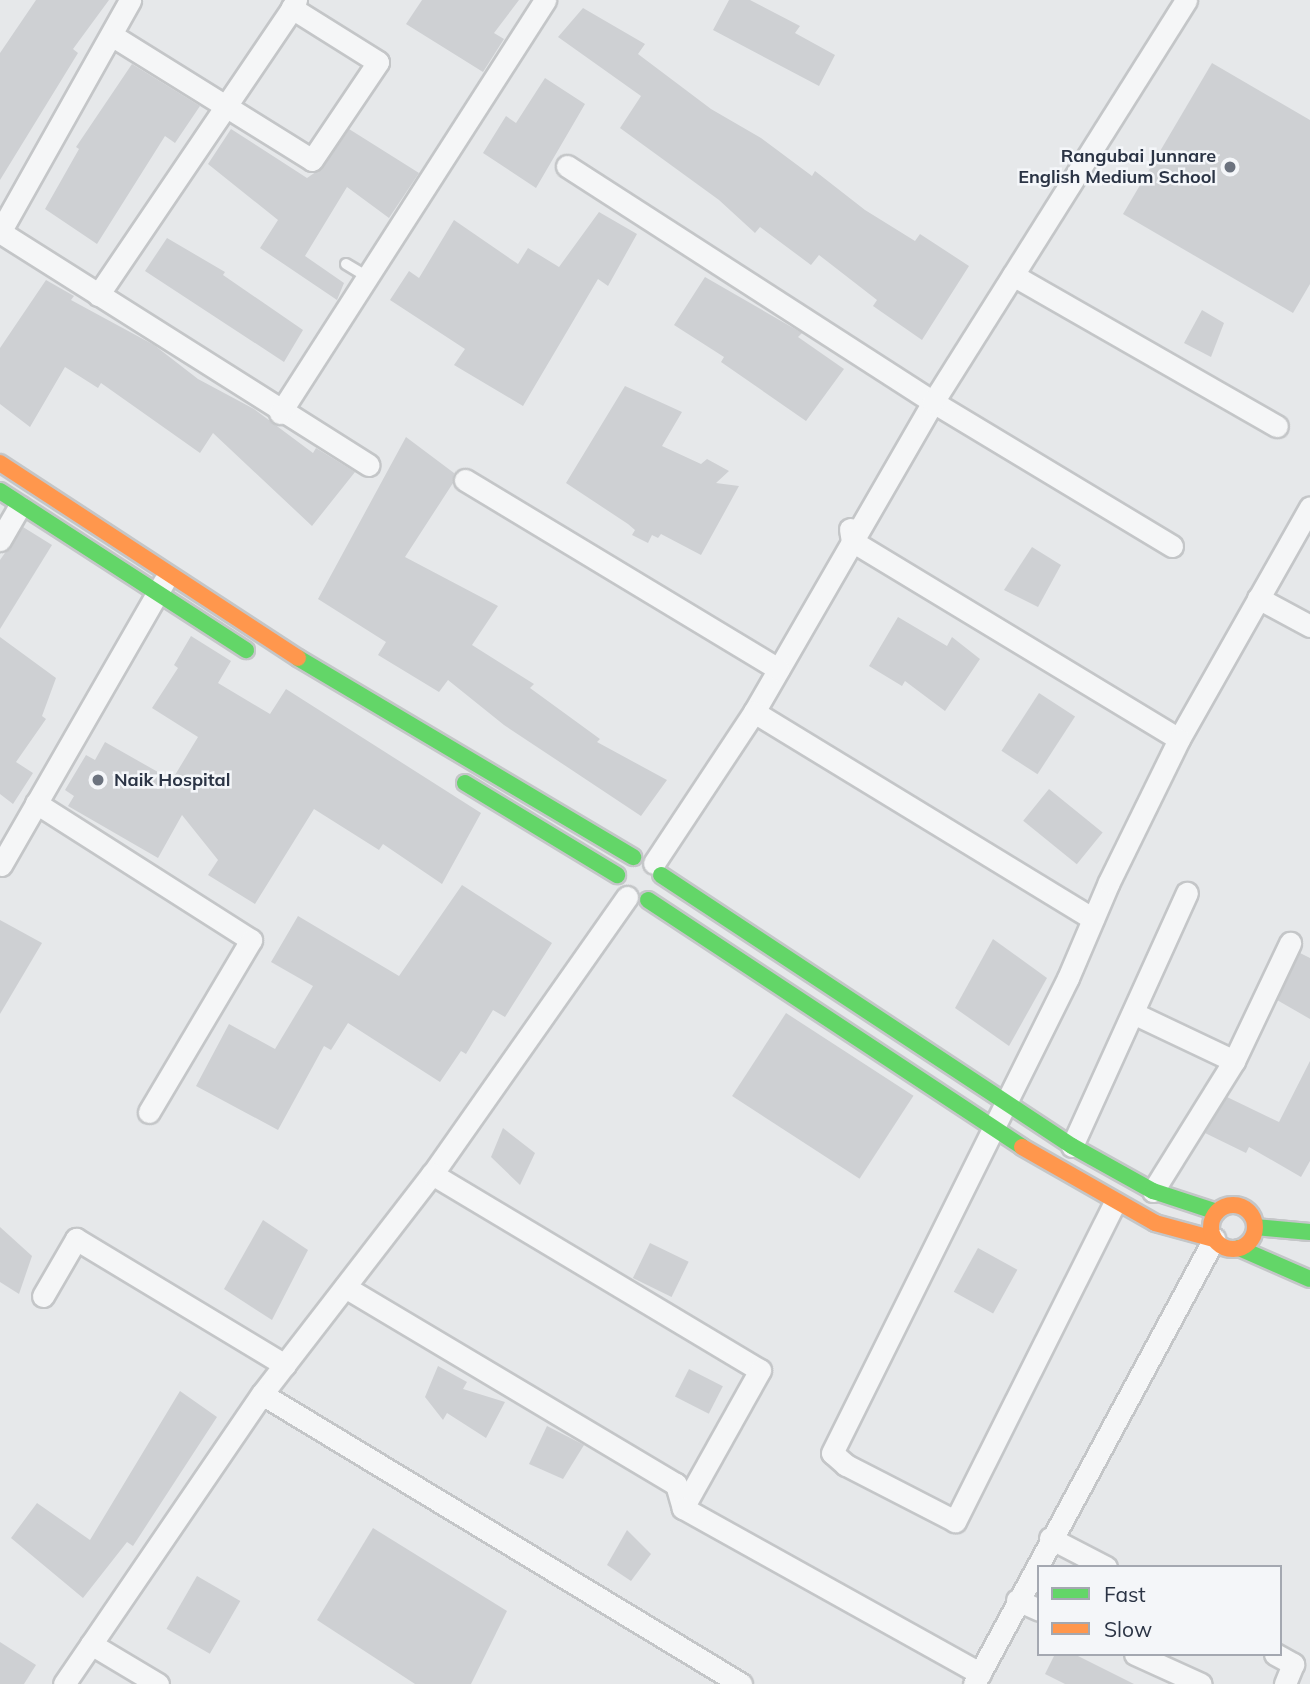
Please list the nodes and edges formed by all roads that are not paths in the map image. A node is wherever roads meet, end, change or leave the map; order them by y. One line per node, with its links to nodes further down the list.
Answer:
1 (130, 0): 5 (street)
2 (545, 0): 11 (street)
3 (1186, 0): 10 (street)
4 (294, 4): 6 (street); 6 (street)
5 (113, 36): 6 (street); 8 (street)
6 (229, 107): 12 (street)
7 (567, 166): 13 (street)
8 (0, 232): 12 (street)
9 (346, 264): 11 (lane)
10 (1013, 275): 13 (street); 15 (street)
11 (368, 277): 14 (street)
12 (98, 295): 14 (street)
13 (933, 402): 22 (street); 24 (street)
14 (280, 413): 17 (street)
15 (1277, 426)
16 (0, 463): 25 (street)
17 (368, 465)
18 (466, 480): 30 (street)
19 (0, 491): 20 (street)
20 (20, 506): 23 (street); 26 (street)
21 (1310, 507): 27 (street)
22 (851, 535): 30 (street); 34 (street)
23 (0, 540)
24 (1172, 546)
25 (167, 576): 26 (street); 31 (street)
26 (156, 595): 29 (street); 37 (street)
27 (1258, 598): 28 (street); 34 (street)
28 (1310, 626)
29 (260, 659)
30 (778, 669): 33 (street)
31 (328, 677): 32 (street); 36 (street)
32 (318, 694)
33 (754, 712): 41 (street); 45 (street)
34 (1179, 739): 45 (street)
35 (455, 777): 38 (street)
36 (510, 786): 38 (street); 39 (street)
37 (36, 803): 40 (street); 50 (street)
38 (501, 804): 42 (street)
39 (633, 857): 41 (street); 42 (street)
40 (1, 865)
41 (658, 869): 44 (street); 49 (street)
42 (617, 875): 44 (street)
43 (1187, 894): 47 (street)
44 (638, 899): 51 (street); 53 (street)
45 (1093, 919): 49 (street)
46 (1290, 943): 48 (street)
47 (1133, 1013): 48 (street); 52 (street)
48 (1234, 1061): 54 (street)
49 (1003, 1104): 51 (street); 52 (street)
50 (149, 1112)
51 (991, 1129): 55 (street); 55 (street)
52 (1072, 1146): 54 (street)
53 (432, 1174): 62 (street); 66 (street)
54 (1153, 1191): 56 (street)
55 (1114, 1204): 59 (street)
56 (1217, 1212): 57 (street); 59 (street)
57 (1255, 1227): 58 (street); 60 (street)
58 (1309, 1229)
59 (1214, 1239): 60 (street); 67 (street)
60 (1239, 1248): 61 (street)
61 (1310, 1279)
62 (345, 1287): 64 (street); 66 (street)
63 (43, 1296): 64 (street)
64 (285, 1365): 65 (street)
65 (262, 1394): 71 (street); 77 (street)
66 (683, 1508): 74 (street)
67 (1050, 1538): 68 (street); 69 (street)
68 (1101, 1565)
69 (1017, 1600): 70 (street); 74 (street)
70 (1037, 1609)
71 (91, 1644): 75 (street); 76 (street)
72 (1139, 1656): 78 (street)
73 (1279, 1656): 79 (street)
74 (977, 1678)
75 (64, 1684)
76 (158, 1684)
77 (741, 1684)
78 (1201, 1684)
79 (1285, 1684)

